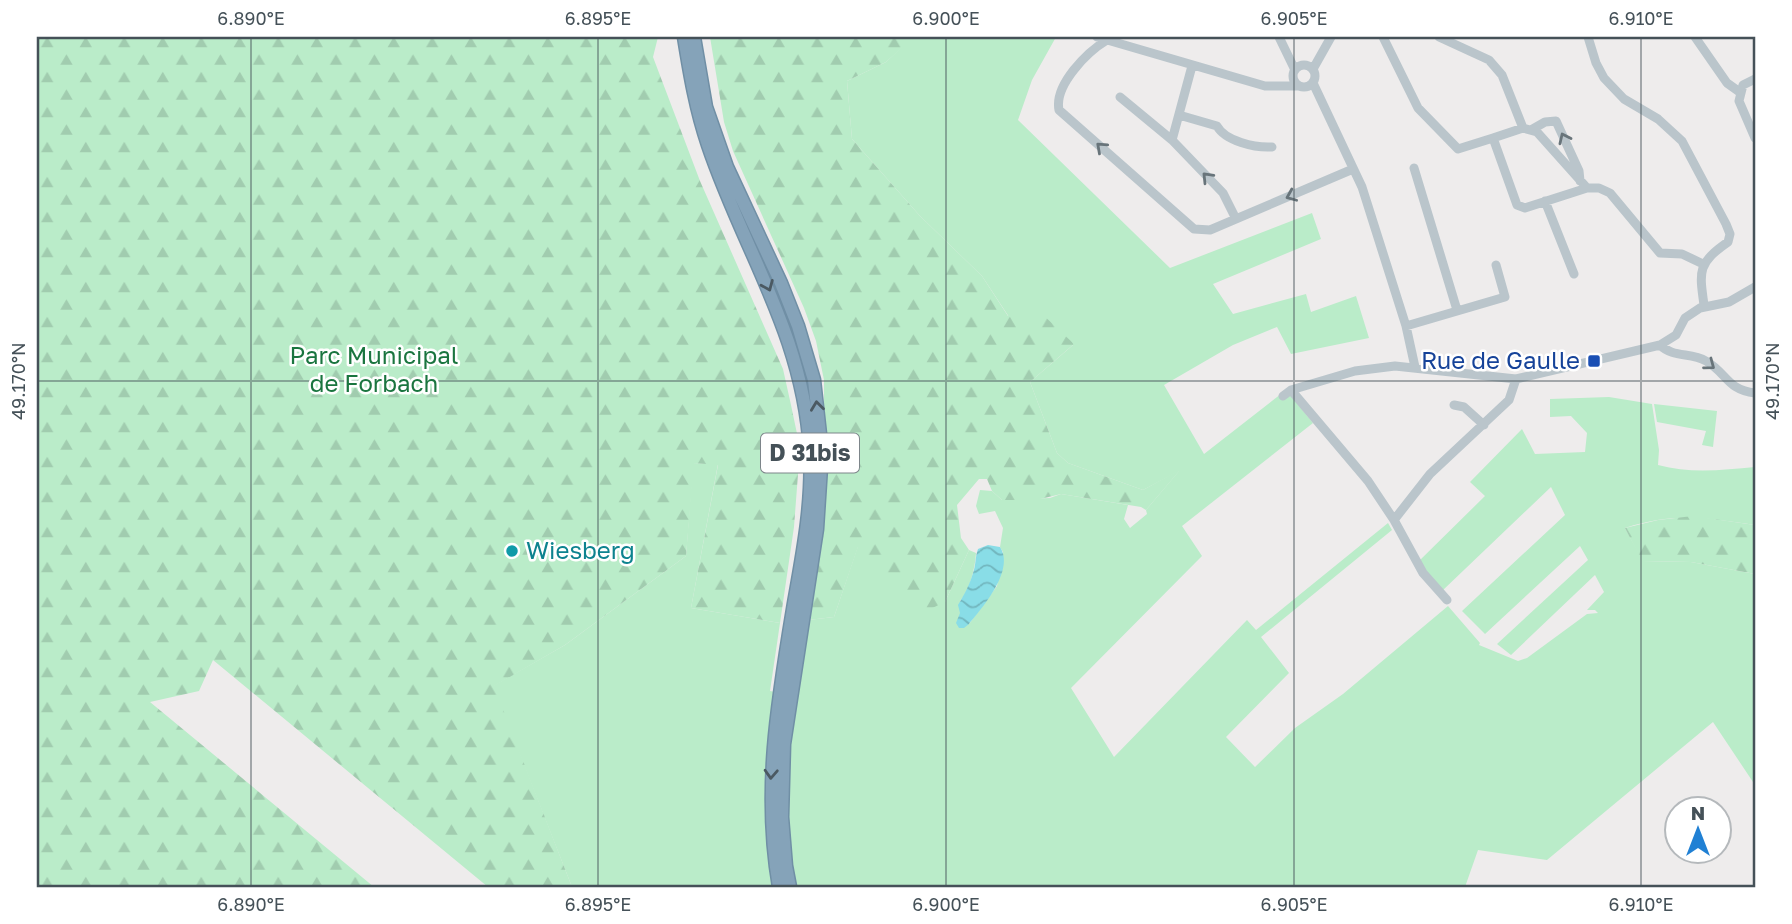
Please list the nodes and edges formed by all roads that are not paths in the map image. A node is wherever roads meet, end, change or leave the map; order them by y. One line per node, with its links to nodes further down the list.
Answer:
1 (684, 37): 45 (highway, D 31bis, one-way to 45)
2 (694, 37): 46 (highway, D 31bis, one-way to 2)
3 (1279, 37): 13 (street)
4 (1331, 37): 12 (street)
5 (1383, 37): 21 (street)
6 (1439, 37): 20 (street)
7 (1588, 37): 30 (street)
8 (1695, 37): 17 (street)
9 (1102, 38): 10 (street); 29 (street, one-way to 9)
10 (1132, 42): 11 (street)
11 (1192, 66): 16 (street); 19 (street)
12 (1313, 69): 13 (street); 15 (street)
13 (1295, 70): 16 (street)
14 (1755, 79): 17 (street)
15 (1313, 83): 16 (street); 26 (street)
16 (1298, 86)
17 (1741, 93): 22 (street)
18 (1120, 97): 23 (street)
19 (1179, 115): 23 (street); 24 (street)
20 (1527, 129): 21 (street); 27 (street); 27 (street, one-way to 20)
21 (1493, 138): 28 (street)
22 (1755, 138)
23 (1172, 140): 29 (street, one-way to 23)
24 (1272, 147)
25 (1414, 168): 35 (street)
26 (1353, 169): 29 (street, one-way to 29); 36 (street)
27 (1584, 185): 28 (street); 30 (street)
28 (1545, 201): 32 (street)
29 (1236, 219)
30 (1703, 264): 34 (street)
31 (1496, 265): 35 (street)
32 (1574, 274)
33 (1755, 286): 34 (street)
34 (1704, 305): 37 (street)
35 (1457, 310): 36 (street)
36 (1406, 326): 38 (street)
37 (1660, 345): 39 (street); 40 (street, one-way to 40)
38 (1415, 367): 39 (street); 43 (street)
39 (1516, 379): 42 (street)
40 (1755, 393)
41 (1454, 405): 42 (street)
42 (1484, 425): 43 (street)
43 (1394, 520): 44 (street)
44 (1447, 600)
45 (779, 887)
46 (790, 887)

